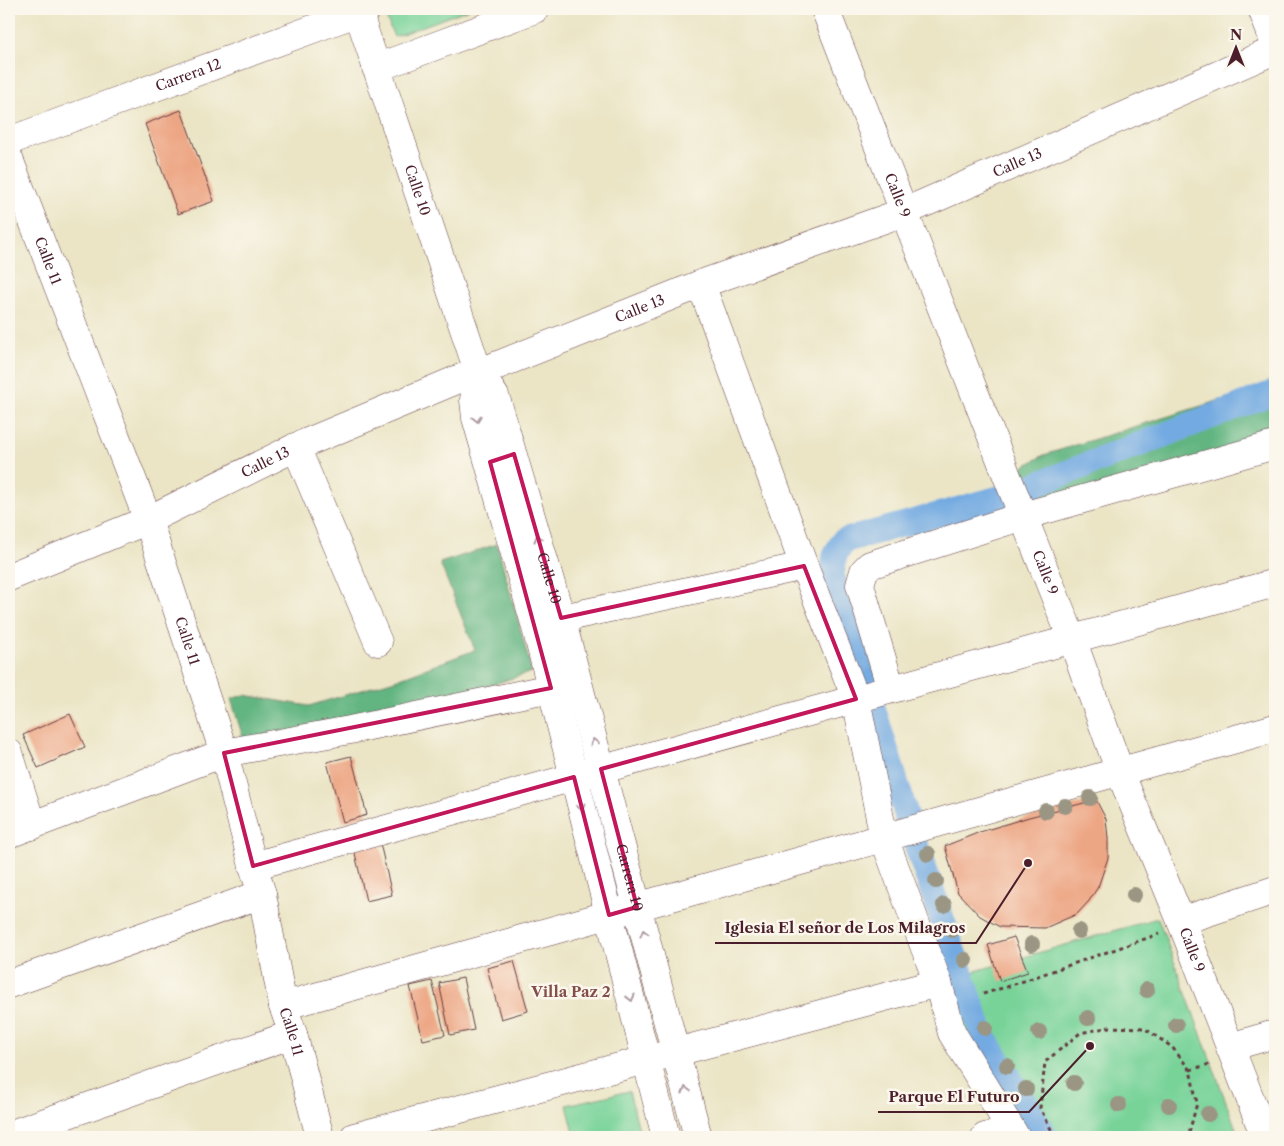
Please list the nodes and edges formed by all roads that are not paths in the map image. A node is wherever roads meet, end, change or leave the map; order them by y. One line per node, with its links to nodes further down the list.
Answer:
1 (535, 9): 7 (street)
2 (825, 9): 10 (street, Calle 9)
3 (1262, 9): 5 (street)
4 (361, 10): 7 (street, Calle 10); 8 (street, Carrera 12)
5 (1275, 44)
6 (1275, 50): 10 (street, Calle 13)
7 (376, 68): 12 (street, Calle 10)
8 (9, 140)
9 (9, 159): 16 (street, Calle 11)
10 (904, 212): 11 (street, Calle 13); 15 (street, Calle 9)
11 (701, 284): 12 (street, Calle 13); 17 (street)
12 (478, 371): 14 (street, Calle 13); 20 (street, Calle 10)
13 (1275, 445): 15 (street)
14 (296, 447): 16 (street, Calle 13); 22 (street)
15 (1022, 514): 21 (street, Calle 9); 24 (street)
16 (148, 520): 18 (street, Calle 13); 27 (street, Calle 11)
17 (804, 566): 20 (street); 25 (street)
18 (9, 577)
19 (1275, 583): 21 (street)
20 (548, 621): 23 (street, Carrera 10); 29 (street, Carrera 10, one-way to 20)
21 (1072, 639): 24 (street); 30 (street, Calle 9)
22 (378, 642)
23 (551, 688): 27 (street); 31 (street, Carrera 10)
24 (891, 689): 25 (street)
25 (856, 699): 29 (street); 33 (street)
26 (1275, 728): 30 (street)
27 (224, 752): 32 (street); 34 (street, Calle 11)
28 (9, 753): 32 (street)
29 (601, 770): 31 (street); 37 (street, Carrera 10)
30 (1120, 772): 33 (street); 39 (street, Calle 9)
31 (574, 777): 34 (street); 38 (street, Carrera 10, one-way to 38)
32 (21, 830)
33 (884, 838): 37 (street); 40 (street)
34 (253, 866): 36 (street, Calle 11)
35 (1275, 890): 39 (street)
36 (262, 894): 41 (street); 42 (street, Calle 11)
37 (637, 907): 38 (street); 46 (street, Carrera 10, one-way to 37)
38 (609, 915): 42 (street); 47 (street, Carrera 10, one-way to 47)
39 (1171, 927): 45 (street, Calle 9)
40 (938, 983): 46 (street); 48 (street)
41 (9, 984)
42 (283, 1006): 43 (street, Calle 11)
43 (293, 1034): 49 (street); 50 (street, Calle 11)
44 (1275, 1034): 45 (street)
45 (1230, 1047): 55 (street, Calle 9)
46 (676, 1052): 47 (street); 53 (street, Carrera 10, one-way to 46)
47 (647, 1060): 51 (street); 52 (street, Carrera 10)
48 (1014, 1134): 54 (street)
49 (9, 1135)
50 (320, 1137)
51 (354, 1137)
52 (666, 1137)
53 (698, 1137)
54 (985, 1137)
55 (1265, 1137)

